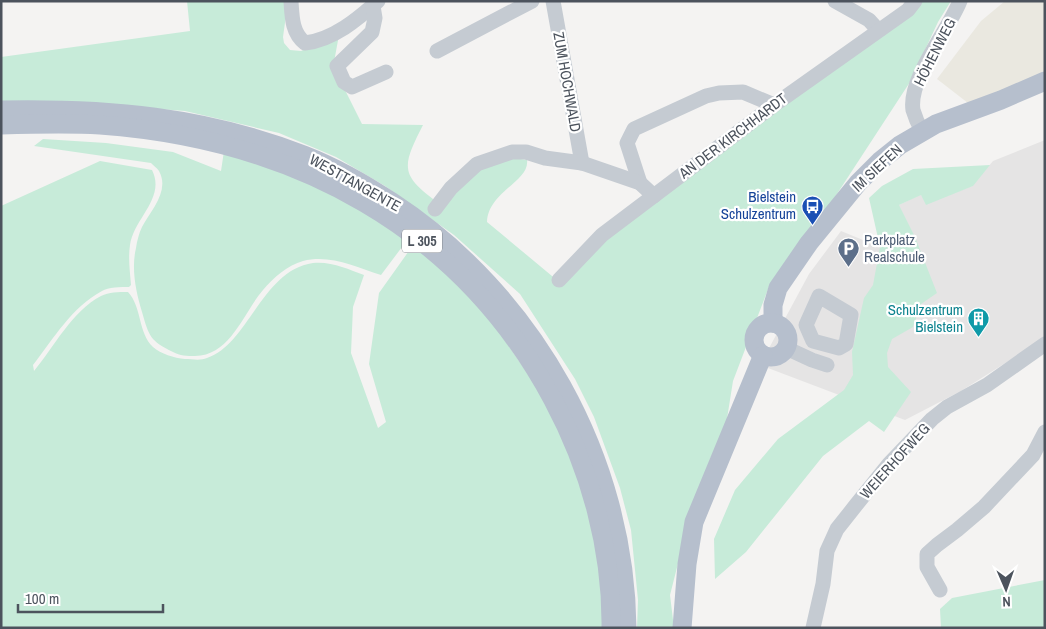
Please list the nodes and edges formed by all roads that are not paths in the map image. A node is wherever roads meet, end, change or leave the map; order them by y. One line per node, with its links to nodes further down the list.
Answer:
1 (291, 1): 7 (street)
2 (532, 1): 9 (street)
3 (553, 1): 16 (street, ZUM HOCHWALD)
4 (835, 1): 8 (street)
5 (915, 1): 8 (street, AN DER KIRCHHARDT)
6 (960, 1): 15 (street, HÖHENWEG)
7 (376, 4): 10 (street)
8 (878, 30): 12 (street, AN DER KIRCHHARDT)
9 (437, 51)
10 (386, 72)
11 (1045, 81): 15 (main road, IM SIEFEN)
12 (774, 105): 17 (street); 18 (street, AN DER KIRCHHARDT)
13 (1, 110): 30 (main road, WESTTANGENTE / L 305)
14 (1, 125): 29 (main road, WESTTANGENTE / L 305)
15 (922, 131): 21 (main road, IM SIEFEN)
16 (582, 163): 17 (street); 19 (street)
17 (640, 183): 18 (street)
18 (654, 196): 20 (street, AN DER KIRCHHARDT)
19 (435, 209)
20 (559, 280)
21 (773, 323): 23 (main road); 24 (main road)
22 (1045, 344): 32 (street, WEIERHOFWEG)
23 (786, 348): 24 (main road); 25 (street)
24 (763, 355): 31 (main road)
25 (827, 365)
26 (1045, 432): 27 (street)
27 (1039, 458): 28 (street)
28 (940, 590)
29 (611, 628)
30 (627, 628)
31 (682, 628)
32 (813, 628)

